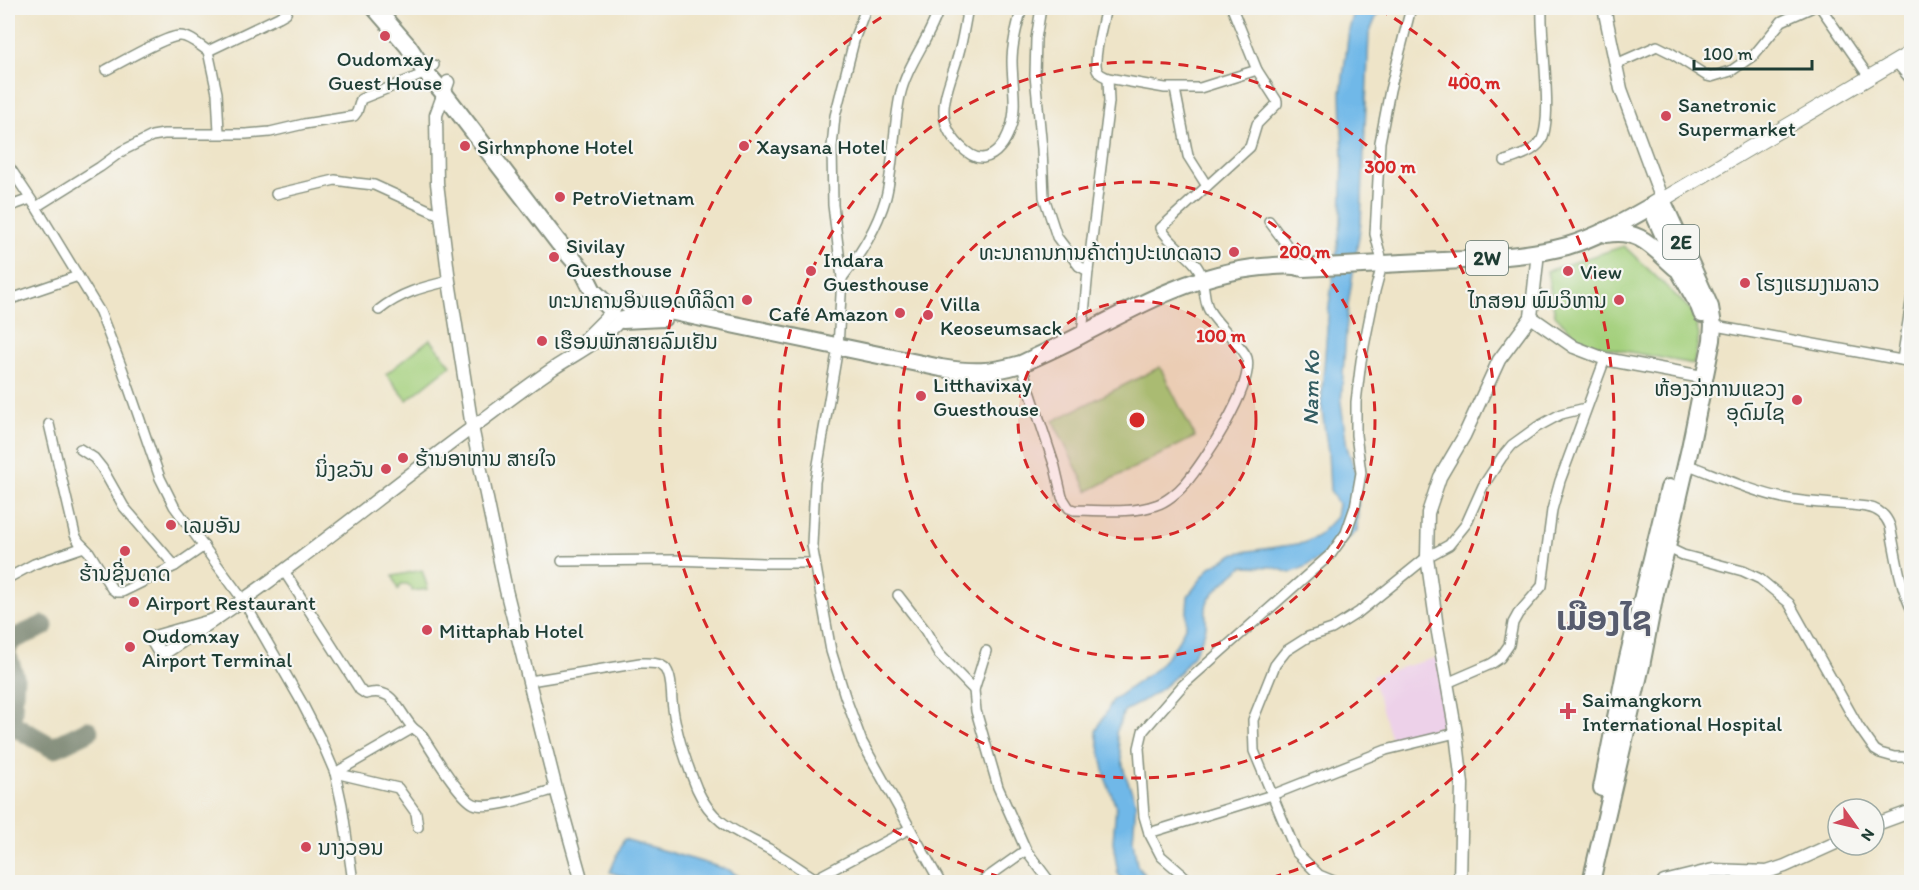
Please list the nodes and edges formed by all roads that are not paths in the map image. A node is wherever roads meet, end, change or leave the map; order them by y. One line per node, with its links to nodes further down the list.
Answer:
1 (288, 8): 16 (street)
2 (375, 8): 20 (highway)
3 (387, 8): 20 (highway)
4 (866, 8): 45 (street)
5 (939, 8): 45 (street)
6 (968, 8): 7 (street)
7 (1022, 8)
8 (1041, 8): 42 (street)
9 (1106, 8): 24 (street)
10 (1232, 8): 22 (street)
11 (1411, 8): 40 (street)
12 (1542, 8): 29 (street)
13 (1604, 8): 19 (street)
14 (1811, 8): 19 (street)
15 (1821, 8): 23 (street)
16 (208, 51): 21 (street); 28 (street)
17 (1911, 52): 18 (main road)
18 (1895, 61): 23 (main road); 25 (street)
19 (1616, 64): 34 (street)
20 (430, 69): 26 (highway); 28 (street)
21 (106, 70)
22 (1257, 70): 27 (street); 31 (street)
23 (1869, 77): 34 (main road)
24 (1108, 78): 27 (street); 42 (street)
25 (1911, 81)
26 (445, 87): 36 (street); 51 (highway)
27 (1175, 88): 31 (street)
28 (219, 132): 33 (street)
29 (1505, 161)
30 (8, 165): 33 (street)
31 (1207, 186): 47 (street)
32 (276, 194): 36 (street)
33 (33, 203): 35 (street); 44 (street)
34 (1656, 204): 38 (highway, 2W); 43 (highway, 2E); 53 (highway, 2E)
35 (8, 207)
36 (442, 216): 46 (street)
37 (1269, 221): 41 (street)
38 (1593, 237): 39 (highway, 2W); 43 (highway)
39 (1538, 252): 40 (highway, 2W); 52 (street)
40 (1381, 265): 41 (highway, 2W); 93 (street)
41 (1303, 267): 47 (highway, 2W)
42 (1088, 271): 54 (street)
43 (1680, 272): 53 (highway, 2E)
44 (78, 276): 49 (street); 66 (street)
45 (842, 278): 55 (street)
46 (449, 281): 50 (street); 62 (street)
47 (1203, 283): 54 (highway, 2W); 58 (street)
48 (1911, 296): 57 (street)
49 (8, 300)
50 (379, 309)
51 (619, 311): 55 (highway, 2W); 62 (street)
52 (1531, 317): 56 (street); 68 (street)
53 (1709, 324): 57 (street); 59 (highway, 2E); 64 (highway, 2E)
54 (1084, 339): 58 (highway, 2W)
55 (838, 351): 58 (highway, 2W); 70 (street)
56 (1605, 359): 59 (street); 60 (street)
57 (1907, 361)
58 (1023, 368)
59 (1697, 376): 64 (highway, 2E)
60 (1586, 408): 68 (street); 80 (street)
61 (49, 424): 67 (street)
62 (472, 427): 72 (street); 79 (street)
63 (80, 450): 71 (street)
64 (1685, 453): 65 (highway, 2E); 76 (street)
65 (1662, 545): 82 (highway, 2E); 85 (street)
66 (204, 546): 71 (street); 75 (street)
67 (84, 547): 71 (street); 73 (street)
68 (1427, 557): 80 (street); 88 (street)
69 (562, 561): 70 (street)
70 (815, 563): 92 (street)
71 (175, 566)
72 (284, 571): 75 (street); 83 (street)
73 (8, 578)
74 (898, 595): 81 (street)
75 (243, 600): 77 (street); 86 (street)
76 (1911, 610)
77 (214, 620)
78 (986, 651): 81 (street)
79 (530, 681): 87 (street); 96 (street)
80 (1447, 683): 84 (street)
81 (974, 690): 95 (street)
82 (1622, 719): 105 (highway, 2E); 106 (highway, 2E)
83 (413, 728): 86 (street); 87 (street)
84 (1456, 732): 88 (street); 104 (street)
85 (1911, 757)
86 (335, 773): 91 (street); 97 (street)
87 (556, 789): 98 (street)
88 (1272, 795): 93 (street); 103 (street)
89 (1911, 811): 90 (street)
90 (1886, 820)
91 (418, 827)
92 (909, 829): 96 (street); 99 (street)
93 (1149, 833): 102 (street)
94 (1826, 847): 107 (street)
95 (1026, 850): 100 (street); 101 (street)
96 (812, 881)
97 (353, 882)
98 (582, 882)
99 (940, 882)
100 (981, 882)
101 (1050, 882)
102 (1191, 882)
103 (1336, 882)
104 (1460, 882)
105 (1580, 882)
106 (1591, 882)
107 (1664, 882)

